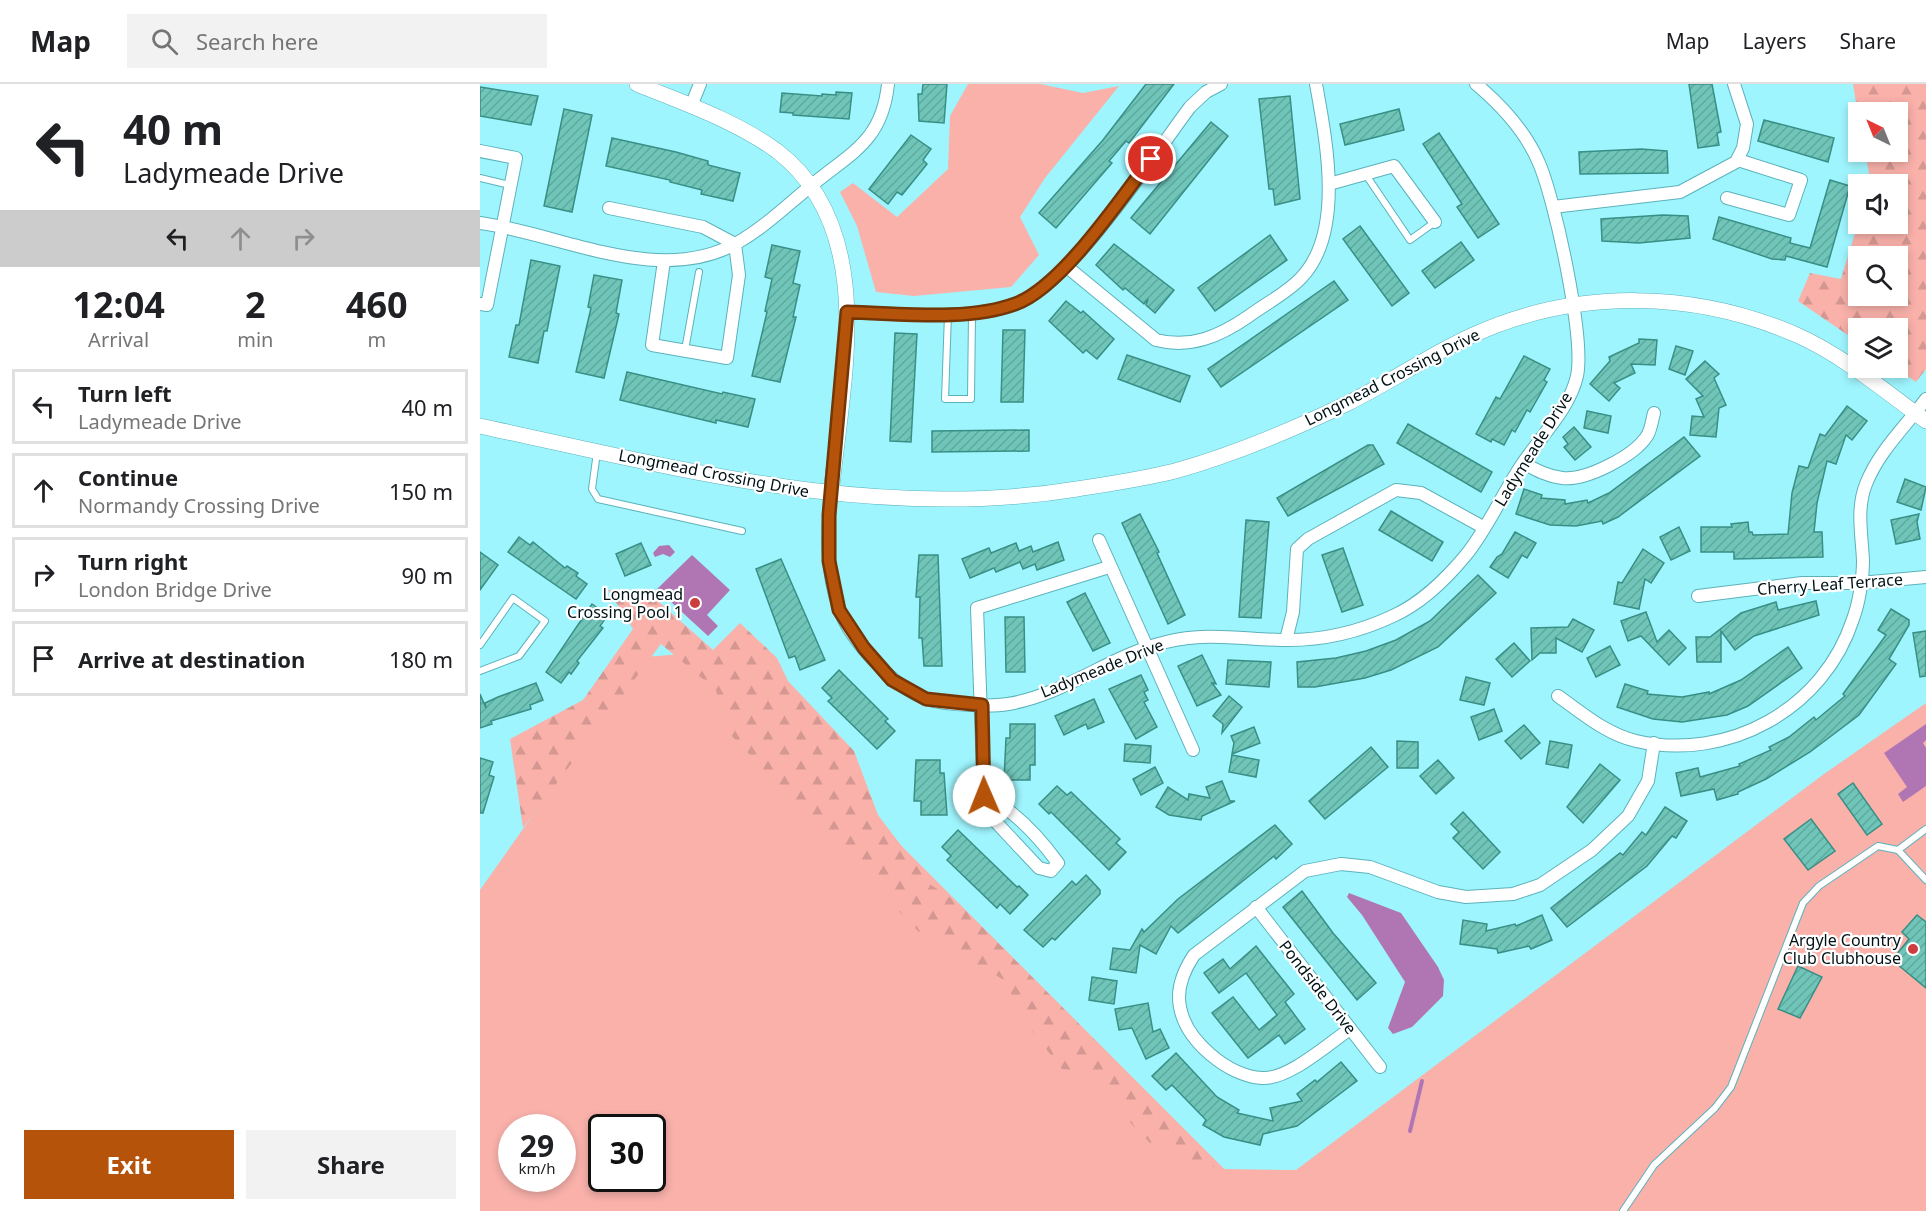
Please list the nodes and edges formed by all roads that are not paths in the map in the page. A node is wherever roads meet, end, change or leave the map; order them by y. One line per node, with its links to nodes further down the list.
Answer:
1 (638, 84): 10 (street)
2 (700, 84): 10 (street)
3 (888, 84): 17 (street)
4 (1221, 84): 26 (street)
5 (1316, 84): 15 (street)
6 (1476, 84): 9 (street, Ladymeade Drive)
7 (1497, 84): 9 (street)
8 (1734, 84): 12 (street)
9 (1490, 96): 19 (street, Ladymeade Drive)
10 (692, 106): 17 (street)
11 (480, 151): 16 (street)
12 (1738, 160): 18 (street); 19 (street)
13 (1365, 174): 15 (street); 21 (street); 21 (lane)
14 (480, 178): 16 (lane)
15 (1329, 184): 26 (street)
16 (511, 185): 23 (street)
17 (811, 185): 24 (street); 30 (street)
18 (1727, 198)
19 (1553, 207): 29 (street, Ladymeade Drive)
20 (609, 208): 24 (street)
21 (1435, 222)
22 (480, 223): 23 (street)
23 (502, 226): 25 (street); 28 (street)
24 (735, 244): 25 (street); 33 (street)
25 (664, 261): 33 (street)
26 (1066, 266): 32 (street)
27 (699, 272): 33 (lane)
28 (480, 304)
29 (1572, 304): 36 (street, Longmead Crossing Drive); 39 (street, Ladymeade Drive); 40 (street, Longmead Crossing Drive)
30 (847, 312): 31 (street); 40 (street)
31 (948, 314): 32 (street); 32 (lane)
32 (972, 314)
33 (685, 351)
34 (1926, 399): 36 (street)
35 (1654, 413): 39 (street)
36 (1921, 417): 46 (street)
37 (480, 426): 38 (street, Longmead Crossing Drive)
38 (597, 451): 40 (street, Longmead Crossing Drive); 42 (lane)
39 (1523, 463): 41 (street, Ladymeade Drive)
40 (831, 494): 53 (street, Ladymeade Drive)
41 (1483, 527): 48 (street, Ladymeade Drive); 48 (street)
42 (742, 531)
43 (1099, 540): 44 (street)
44 (1109, 567): 50 (street); 53 (street)
45 (1926, 577): 46 (street, Cherry Leaf Terrace)
46 (1860, 583): 47 (street, Cherry Leaf Terrace); 54 (street)
47 (1698, 596)
48 (1286, 640): 50 (street, Ladymeade Drive)
49 (480, 645): 51 (lane)
50 (1147, 648): 53 (street, Ladymeade Drive); 55 (street)
51 (480, 671)
52 (1558, 696): 54 (street)
53 (982, 705): 56 (street)
54 (1654, 743): 60 (street)
55 (1193, 750)
56 (984, 796): 56 (street)
57 (1926, 829): 58 (lane)
58 (1898, 850): 59 (lane); 63 (lane)
59 (1926, 880)
60 (1256, 907): 61 (street, Pondside Drive); 61 (street)
61 (1350, 1029): 62 (street, Pondside Drive)
62 (1380, 1067)
63 (1623, 1211)

